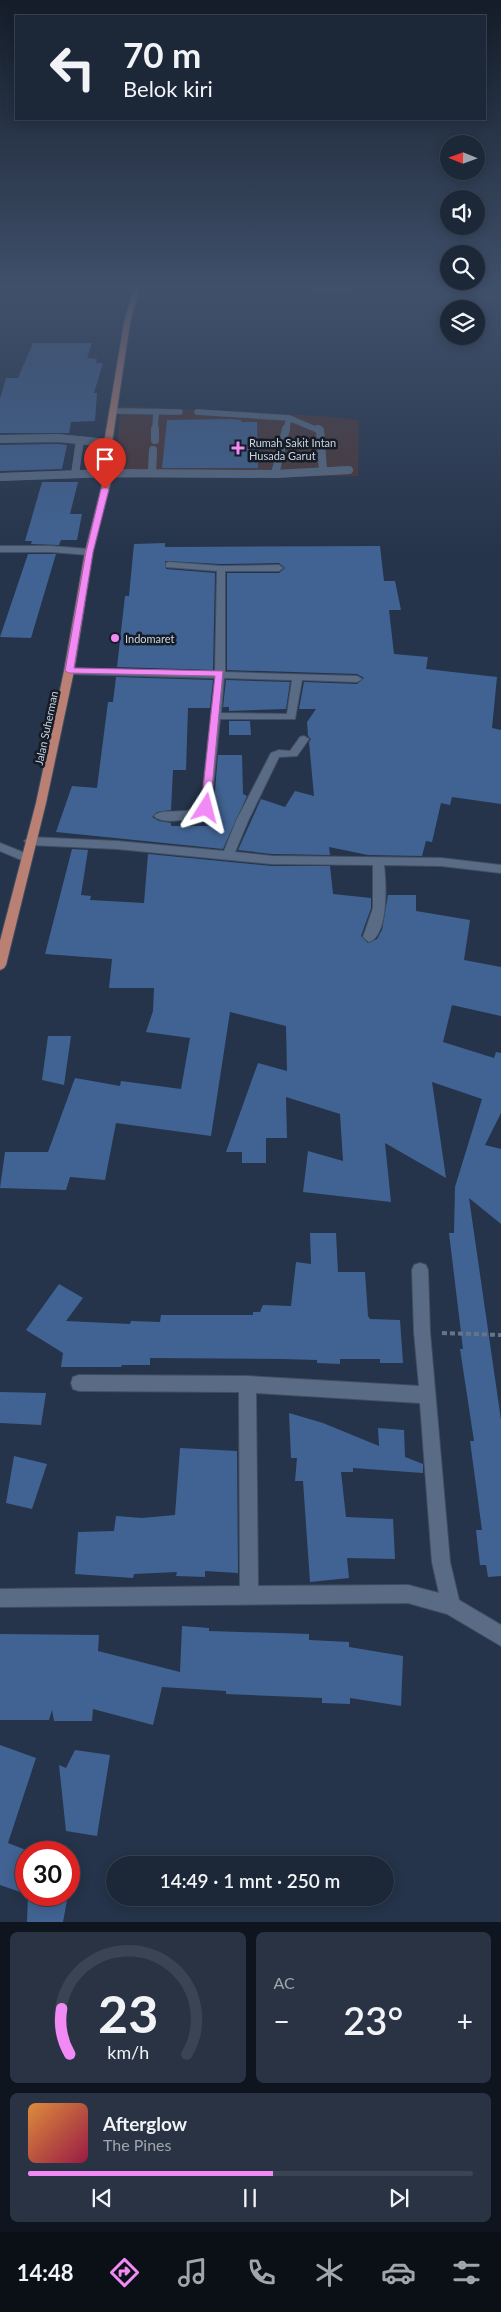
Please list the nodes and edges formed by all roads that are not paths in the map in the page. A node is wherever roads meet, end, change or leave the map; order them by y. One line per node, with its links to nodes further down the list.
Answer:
1 (119, 376): 2 (main road, Jalan Suherman)
2 (113, 412): 3 (lane); 10 (main road, Jalan Suherman)
3 (156, 412): 4 (lane); 9 (lane)
4 (180, 412)
5 (197, 412): 6 (lane)
6 (289, 418): 13 (lane); 17 (lane)
7 (0, 439): 8 (lane)
8 (80, 440): 10 (lane); 16 (lane)
9 (155, 440)
10 (108, 443): 14 (main road, Jalan Suherman)
11 (154, 450): 15 (lane)
12 (350, 470): 13 (lane)
13 (324, 471): 17 (lane)
14 (109, 473): 15 (lane); 16 (lane); 20 (main road, Jalan Suherman)
15 (152, 473): 17 (lane)
16 (75, 474): 18 (lane)
17 (275, 474)
18 (0, 477)
19 (0, 549): 20 (street)
20 (90, 552): 24 (main road, Jalan Suherman)
21 (169, 565): 23 (street)
22 (278, 568): 23 (street)
23 (221, 569): 25 (street)
24 (69, 671): 25 (street); 31 (main road, Jalan Suherman)
25 (220, 673): 26 (street); 28 (street)
26 (298, 676): 27 (street); 28 (street)
27 (357, 678)
28 (216, 716): 30 (street)
29 (304, 739): 33 (street)
30 (160, 816)
31 (30, 841): 33 (street); 34 (main road, Jalan Suherman)
32 (0, 848): 34 (street)
33 (227, 857): 35 (street)
34 (26, 858): 38 (main road, Jalan Suherman)
35 (378, 860): 36 (street); 37 (street)
36 (501, 869)
37 (369, 937)
38 (0, 965)
39 (420, 1270): 42 (street)
40 (79, 1383): 41 (street)
41 (248, 1384): 42 (street); 43 (street)
42 (428, 1395): 45 (street)
43 (249, 1595): 44 (street); 45 (street)
44 (0, 1598)
45 (450, 1606): 46 (street)
46 (501, 1636)

